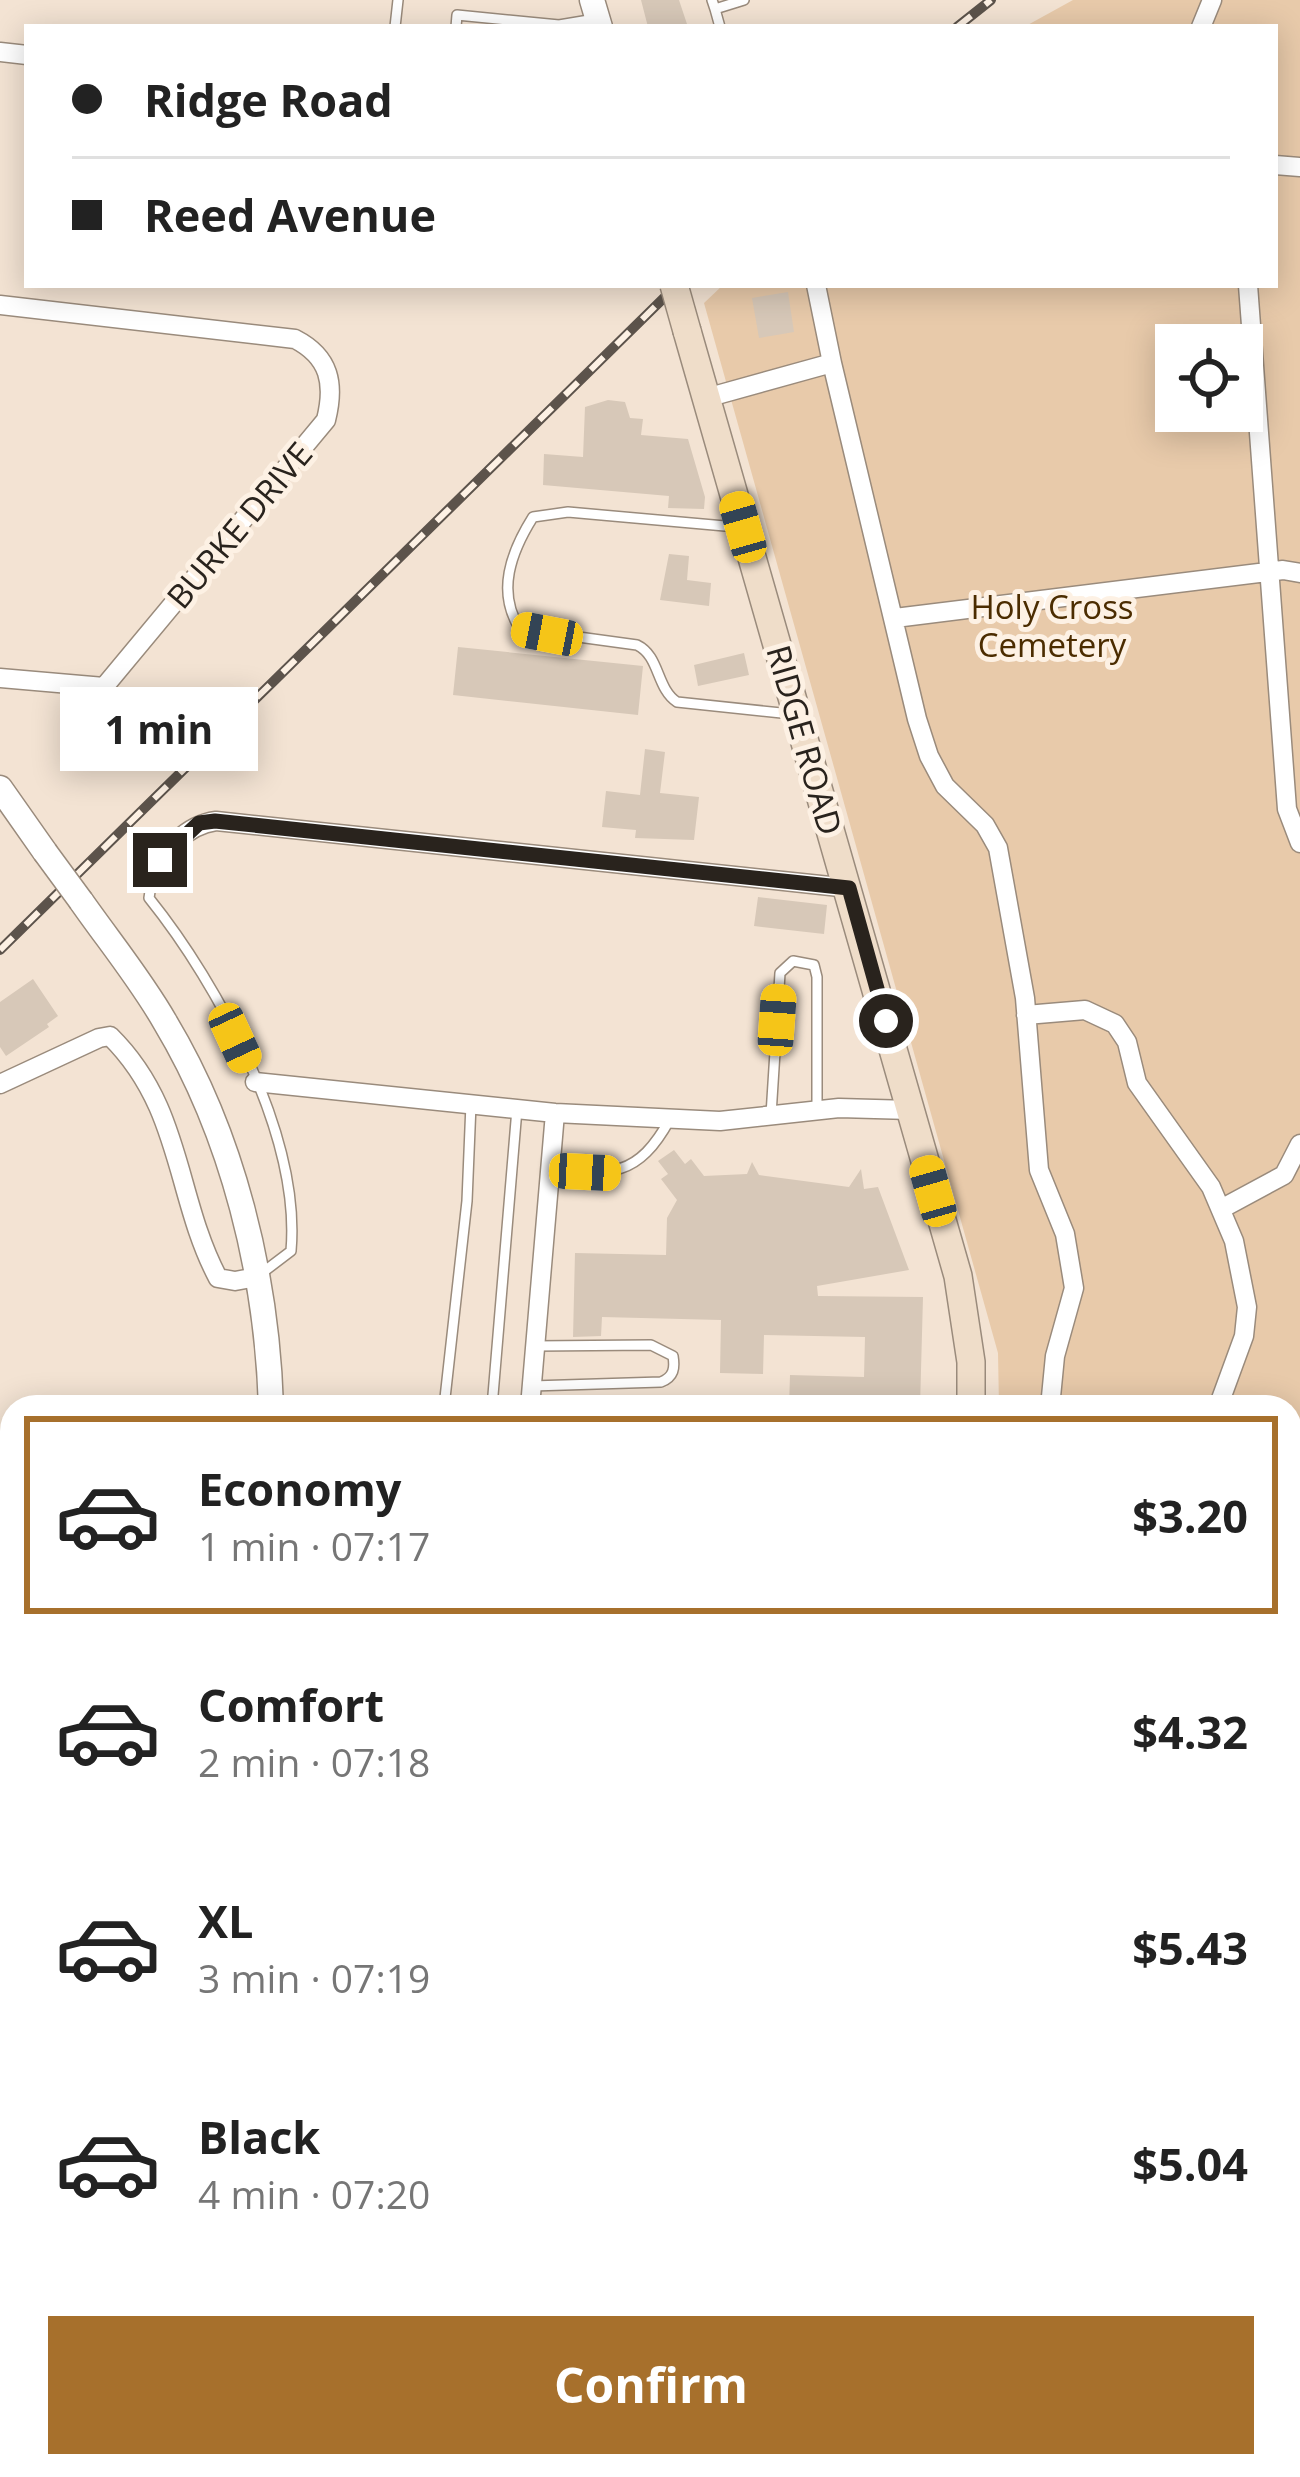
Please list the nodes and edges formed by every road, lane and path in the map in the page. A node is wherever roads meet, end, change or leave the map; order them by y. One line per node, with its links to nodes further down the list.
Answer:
1 (744, 0): 2 (lane)
2 (714, 4)
3 (596, 15): 6 (lane)
4 (456, 24): 5 (lane)
5 (540, 24)
6 (566, 24)
7 (675, 288): 12 (main road, RIDGE ROAD, bridge)
8 (817, 288): 11 (street)
9 (1248, 288): 14 (street)
10 (0, 304): 17 (street, BURKE DRIVE)
11 (832, 363): 12 (street); 16 (street)
12 (706, 398): 13 (main road, RIDGE ROAD)
13 (743, 527): 18 (main road, RIDGE ROAD); 18 (lane)
14 (1269, 572): 15 (street); 16 (street); 20 (street)
15 (1300, 573)
16 (895, 618): 23 (street)
17 (0, 679)
18 (797, 714): 22 (main road, RIDGE ROAD)
19 (0, 788): 36 (street, bridge)
20 (1300, 843)
21 (152, 878): 22 (street); 24 (lane)
22 (849, 888): 28 (main road, RIDGE ROAD)
23 (1026, 1015): 35 (street); 44 (street)
24 (255, 1082): 26 (street); 36 (lane)
25 (0, 1084): 36 (street)
26 (471, 1104): 27 (street); 40 (lane)
27 (517, 1109): 30 (street); 41 (lane)
28 (911, 1109): 29 (street); 43 (main road, RIDGE ROAD)
29 (817, 1110): 31 (street); 31 (lane)
30 (555, 1113): 32 (street); 34 (street)
31 (771, 1114): 32 (street)
32 (670, 1119): 34 (lane)
33 (1300, 1144): 35 (street)
34 (551, 1165): 37 (street)
35 (1221, 1209): 45 (street)
36 (257, 1277): 39 (street)
37 (535, 1346): 38 (street); 38 (lane)
38 (532, 1386): 42 (street)
39 (270, 1395)
40 (445, 1395)
41 (493, 1395)
42 (531, 1395)
43 (970, 1395)
44 (1051, 1395)
45 (1223, 1395)

